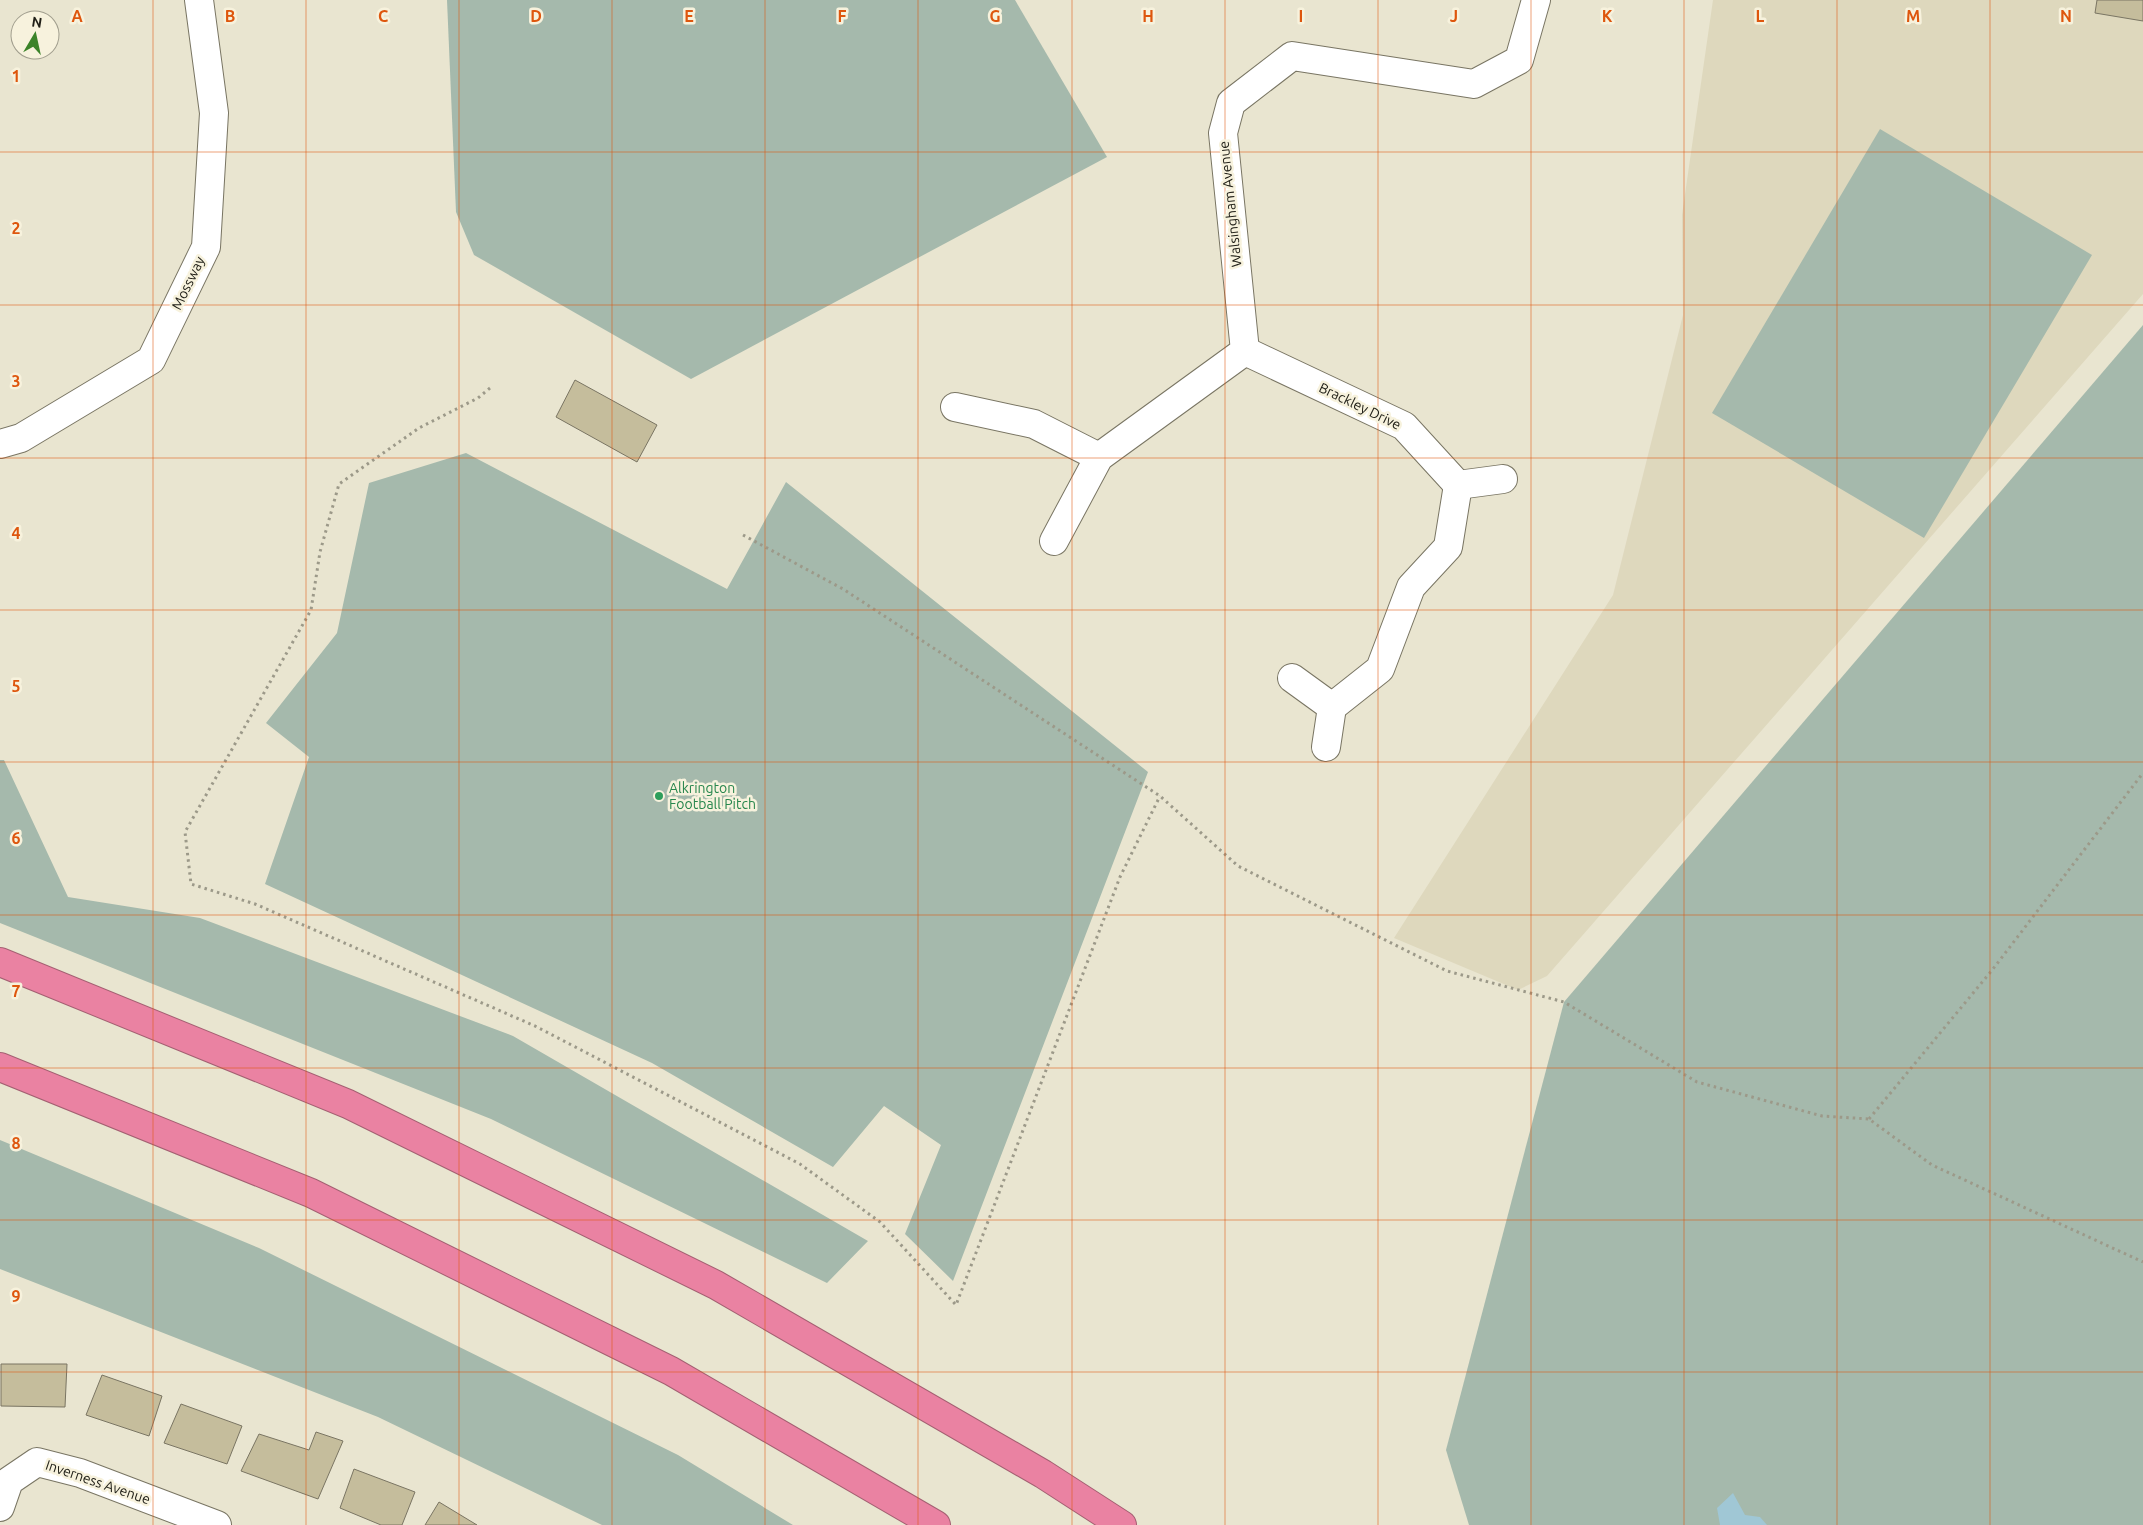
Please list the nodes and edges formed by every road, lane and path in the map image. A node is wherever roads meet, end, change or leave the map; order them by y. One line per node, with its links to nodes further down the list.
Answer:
1 (199, 0): 6 (street, Mossway)
2 (1536, 0): 3 (street, Walsingham Avenue)
3 (1245, 351): 7 (street); 9 (street, Brackley Drive)
4 (490, 388): 16 (path)
5 (955, 407): 7 (street)
6 (0, 444)
7 (1099, 457): 11 (street)
8 (1503, 479): 9 (street)
9 (1458, 485): 13 (street)
10 (743, 534): 16 (path)
11 (1054, 541)
12 (1292, 678): 13 (street)
13 (1332, 707): 14 (street)
14 (1326, 747)
15 (2143, 773): 19 (path)
16 (1160, 796): 19 (path)
17 (0, 962): 24 (highway)
18 (0, 1067): 23 (highway)
19 (1869, 1120): 20 (path)
20 (2143, 1262)
21 (0, 1507): 22 (street, Inverness Avenue)
22 (217, 1525)
23 (936, 1525)
24 (1122, 1525)

